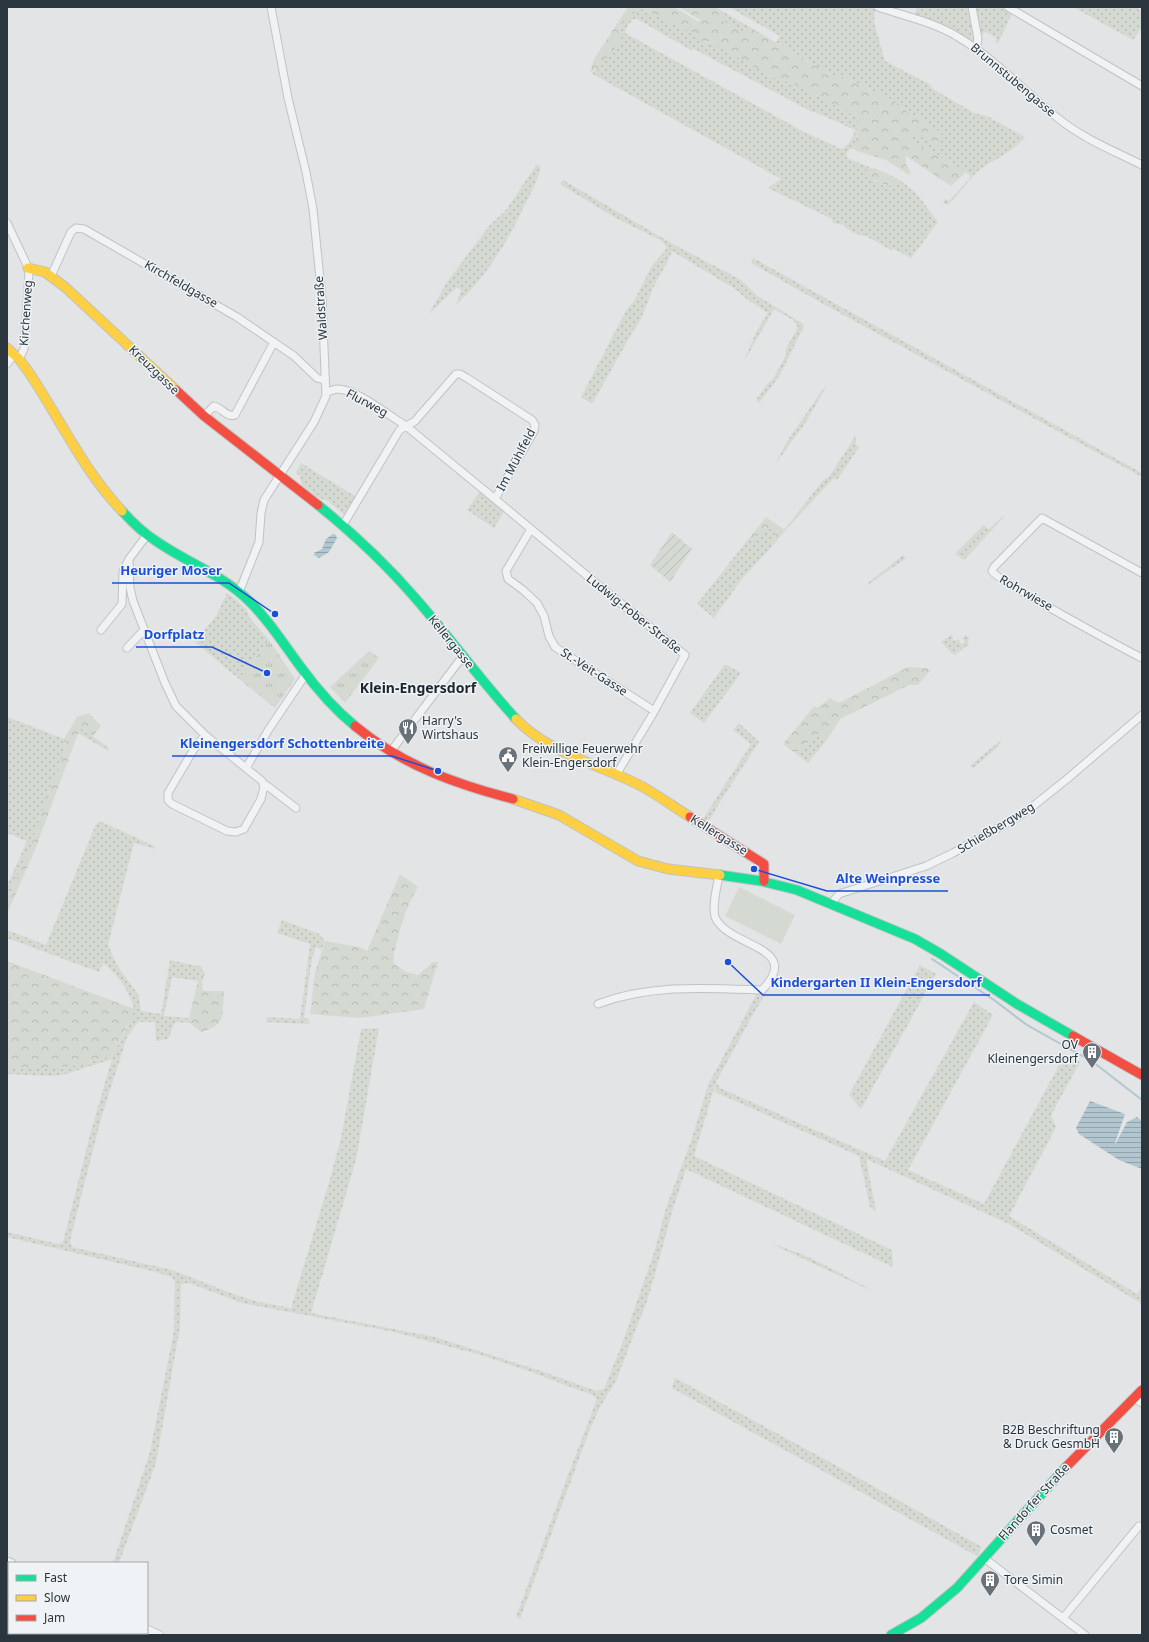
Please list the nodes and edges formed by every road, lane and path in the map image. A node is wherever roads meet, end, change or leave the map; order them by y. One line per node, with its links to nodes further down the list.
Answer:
1 (271, 7): 14 (street, Waldstraße)
2 (878, 7): 5 (street, Brunnstubengasse)
3 (972, 7): 5 (street)
4 (1008, 7): 6 (street)
5 (976, 49): 7 (street, Brunnstubengasse)
6 (1142, 86)
7 (1142, 165)
8 (7, 223): 9 (street, Kirchenweg)
9 (28, 268): 10 (main road, Kreuzgasse); 12 (street, Kirchenweg)
10 (51, 276): 11 (street, Kirchfeldgasse); 16 (main road, Kreuzgasse)
11 (274, 342): 14 (street, Kirchfeldgasse); 16 (street)
12 (13, 354): 13 (street, Kirchenweg); 22 (main road)
13 (7, 364)
14 (324, 380): 15 (street, Waldstraße)
15 (326, 393): 17 (street, Flurweg); 18 (street, Waldstraße)
16 (204, 416): 18 (main road, Kreuzgasse)
17 (406, 426): 19 (street, Im Mühlfeld); 19 (street, Im Mühlfeld); 20 (street, Im Mühlfeld)
18 (280, 475): 20 (main road, Kellergasse); 25 (street, Waldstraße)
19 (495, 499): 21 (street, Ludwig-Fober-Straße)
20 (343, 525): 29 (main road, Kellergasse)
21 (531, 529): 32 (street, St.-Veit-Gasse); 32 (street, Ludwig-Fober-Straße)
22 (147, 535): 23 (street); 25 (main road)
23 (129, 559): 26 (street); 27 (street)
24 (1142, 573): 30 (street, Rohrwiese)
25 (239, 592): 31 (main road)
26 (101, 630)
27 (144, 630): 28 (street); 34 (street)
28 (127, 648)
29 (463, 656): 35 (street); 37 (main road, Kellergasse)
30 (1142, 658)
31 (306, 674): 35 (main road); 36 (street)
32 (653, 710): 37 (street, Ludwig-Fober-Straße)
33 (1142, 715): 42 (street, Schießbergweg)
34 (205, 736): 36 (street); 38 (street)
35 (391, 751): 40 (main road)
36 (246, 768): 38 (street)
37 (616, 775): 41 (main road, Kellergasse)
38 (264, 784): 39 (street)
39 (296, 808)
40 (718, 876): 41 (main road); 43 (street)
41 (764, 881): 42 (main road)
42 (831, 904): 44 (main road)
43 (598, 1004)
44 (1142, 1075)
45 (1142, 1390): 46 (main road, Flandorfer Straße)
46 (1138, 1400): 48 (main road, Flandorfer Straße)
47 (1139, 1526): 49 (street)
48 (984, 1558): 49 (street); 52 (main road, Flandorfer Straße)
49 (1063, 1618): 53 (street)
50 (148, 1629): 51 (street)
51 (160, 1635)
52 (891, 1635)
53 (1085, 1635)

